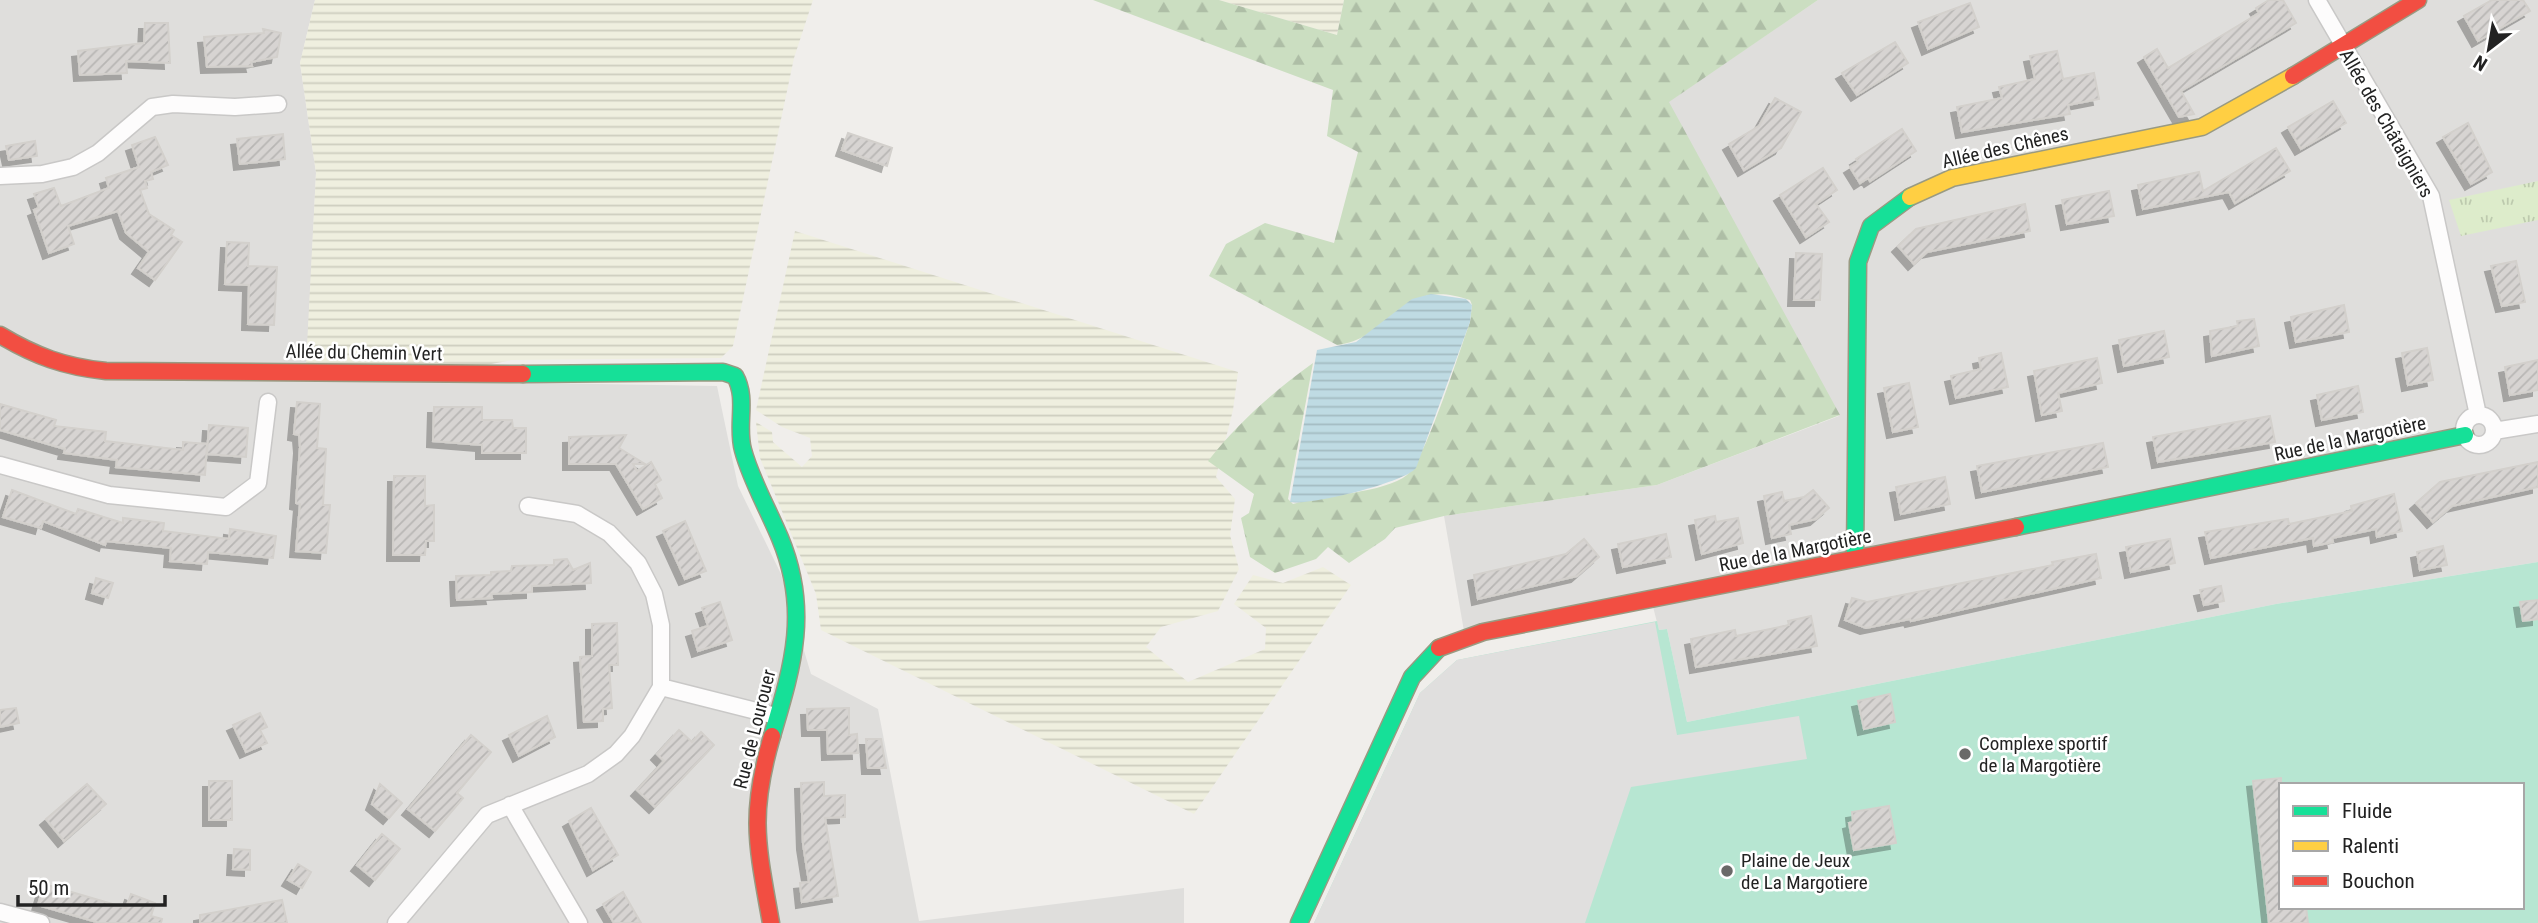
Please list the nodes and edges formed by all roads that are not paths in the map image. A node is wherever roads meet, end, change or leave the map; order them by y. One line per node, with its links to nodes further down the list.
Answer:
1 (2317, 0): 3 (street, Allée des Châtaigniers)
2 (2418, 0): 3 (street, Allée des Chênes)
3 (2343, 45): 9 (street, Allée des Châtaigniers); 15 (street, Allée des Chênes)
4 (278, 104): 5 (street)
5 (0, 176)
6 (0, 335): 7 (street, Allée du Chemin Vert)
7 (735, 376): 17 (street, Rue de Lourouer)
8 (268, 402): 13 (street)
9 (2478, 415): 11 (street); 12 (street)
10 (2538, 424): 11 (street, Rue de la Margotière)
11 (2494, 431): 12 (street, Rue de la Margotière)
12 (2465, 435): 15 (street, Rue de la Margotière)
13 (0, 465)
14 (527, 506): 16 (street)
15 (1856, 558): 24 (street, Rue de la Margotière)
16 (661, 687): 17 (street); 18 (street)
17 (776, 716): 23 (street, Rue de Lourouer)
18 (510, 804): 21 (street); 22 (street)
19 (0, 912): 20 (street)
20 (41, 923)
21 (396, 923)
22 (579, 923)
23 (771, 923)
24 (1299, 923)

